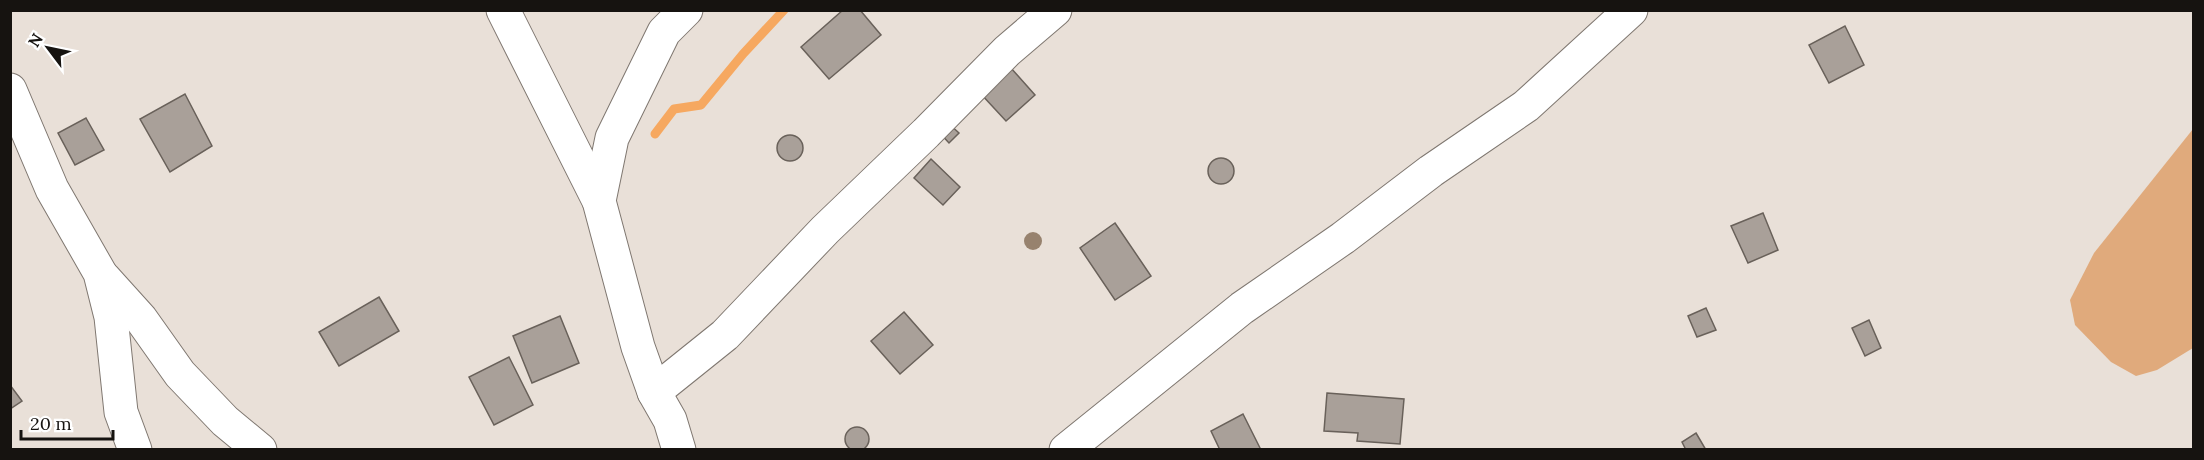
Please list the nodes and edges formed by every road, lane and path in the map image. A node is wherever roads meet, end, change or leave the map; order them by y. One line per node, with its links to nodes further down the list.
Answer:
1 (503, 10): 6 (street)
2 (686, 10): 6 (street)
3 (1055, 10): 8 (street)
4 (1631, 10): 12 (street)
5 (10, 90): 7 (street)
6 (598, 201): 8 (street)
7 (100, 273): 9 (street); 10 (street)
8 (654, 392): 11 (street)
9 (135, 450)
10 (260, 450)
11 (679, 450)
12 (1066, 450)

